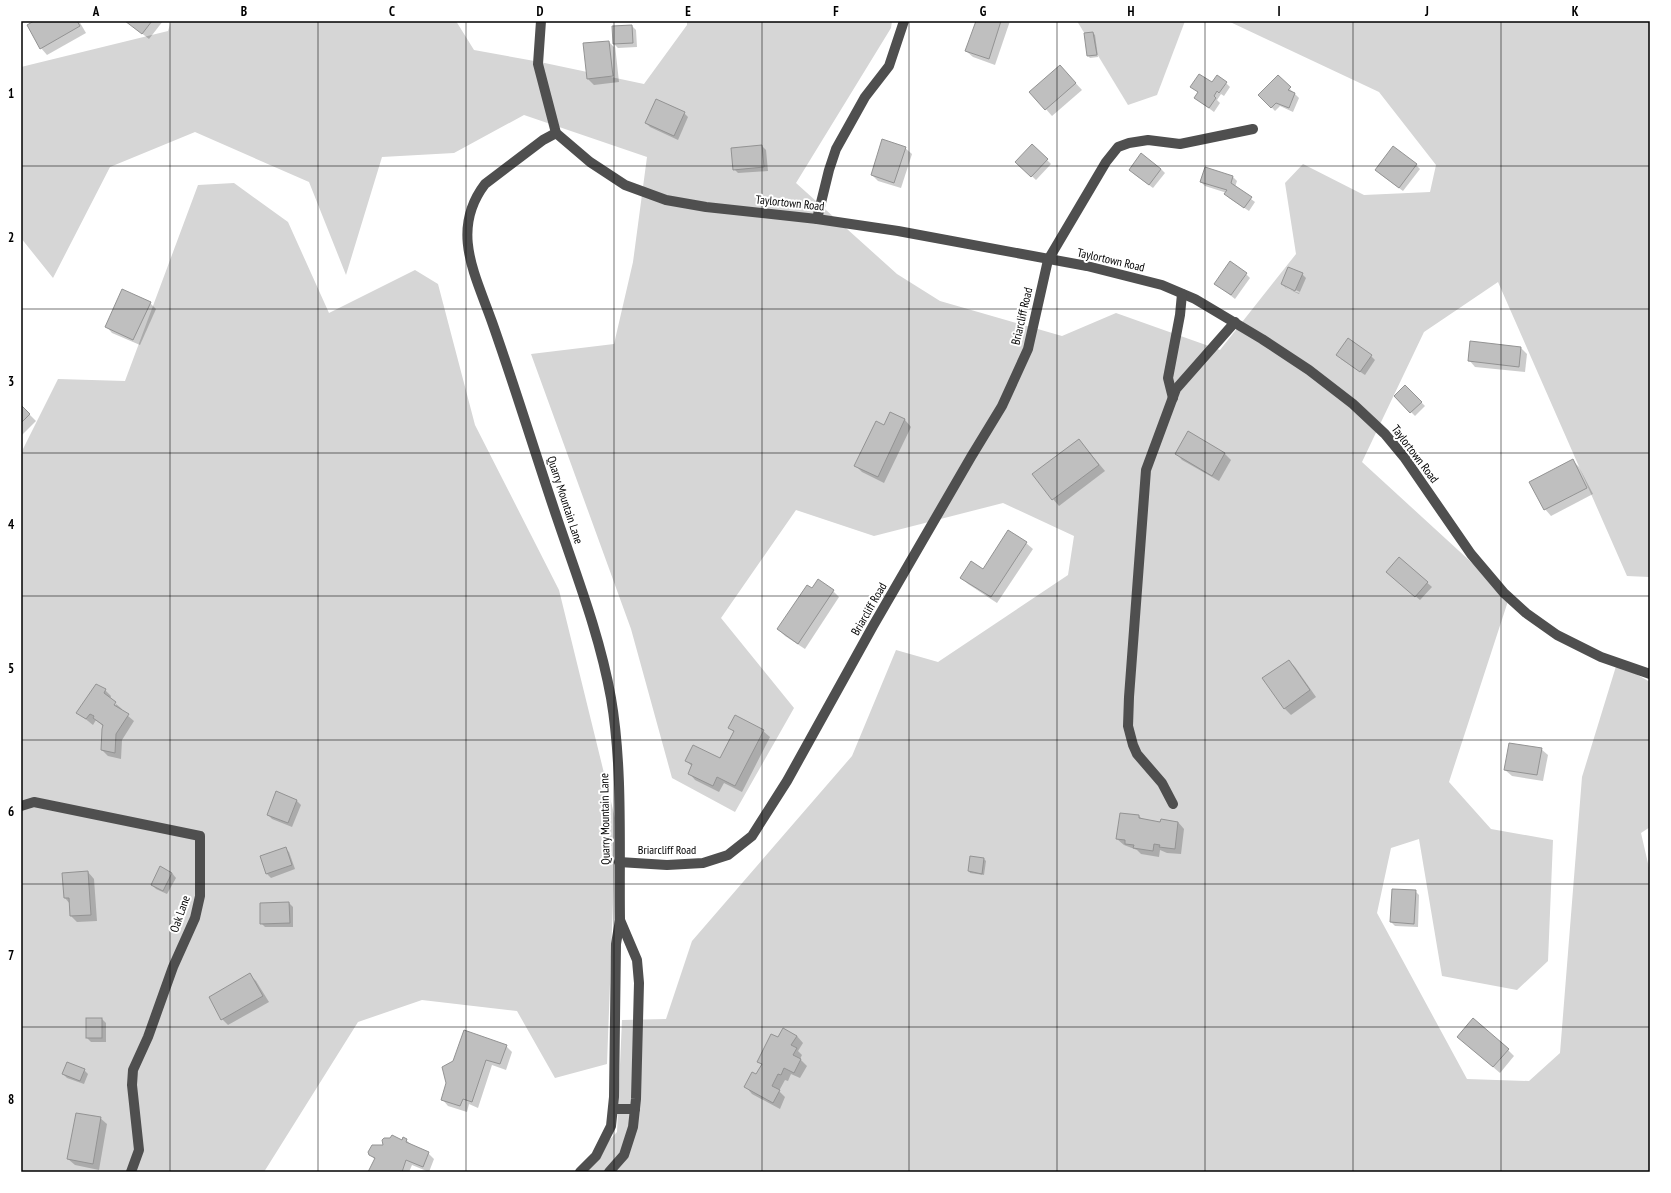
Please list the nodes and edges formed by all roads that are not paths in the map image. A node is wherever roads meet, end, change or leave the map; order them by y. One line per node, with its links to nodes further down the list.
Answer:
1 (541, 21): 4 (street)
2 (904, 21): 5 (street)
3 (1253, 129): 6 (street, Briarcliff Road)
4 (556, 133): 5 (street, Taylortown Road); 13 (street, Quarry Mountain Lane)
5 (817, 219): 6 (street, Taylortown Road)
6 (1048, 260): 7 (street, Taylortown Road); 13 (street, Briarcliff Road)
7 (1182, 294): 8 (street, Taylortown Road); 9 (street)
8 (1235, 322): 9 (street); 10 (street, Taylortown Road)
9 (1173, 398): 11 (street)
10 (1650, 674)
11 (1173, 804)
12 (21, 806): 17 (street, Oak Lane)
13 (619, 862): 14 (street, Quarry Mountain Lane)
14 (620, 920): 15 (street, Quarry Mountain Lane); 16 (street, Quarry Mountain Lane)
15 (613, 1109): 16 (street); 18 (street, Quarry Mountain Lane)
16 (635, 1109): 19 (street, Quarry Mountain Lane)
17 (131, 1172)
18 (580, 1172)
19 (609, 1172)

